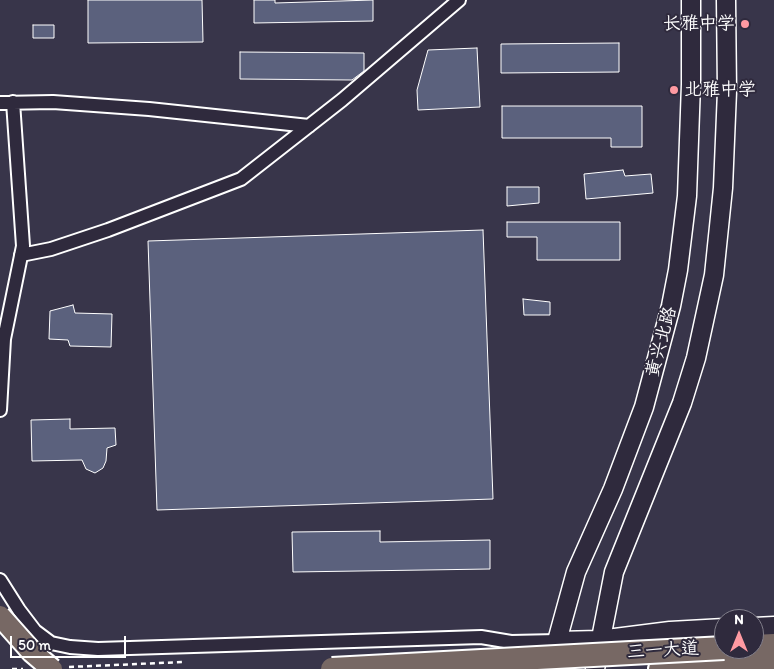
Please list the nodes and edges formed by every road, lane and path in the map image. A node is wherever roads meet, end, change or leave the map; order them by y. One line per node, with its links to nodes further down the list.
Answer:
1 (460, 0): 6 (street)
2 (691, 0): 13 (main road, 黄兴北路)
3 (726, 0): 12 (main road, 黄兴北路)
4 (0, 102): 5 (street)
5 (13, 102): 6 (street); 7 (street)
6 (309, 126): 7 (street)
7 (21, 255): 8 (street)
8 (0, 410)
9 (0, 580): 13 (street)
10 (0, 616): 16 (main road, bridge)
11 (714, 629): 12 (main road)
12 (599, 640): 13 (main road); 19 (main road, 黄兴北路)
13 (557, 641): 18 (main road, 黄兴北路)
14 (714, 649): 17 (highway, 三一大道, bridge)
15 (774, 662): 20 (highway, 三一大道)
16 (52, 669)
17 (332, 669)
18 (553, 669)
19 (594, 669)
20 (660, 669)

